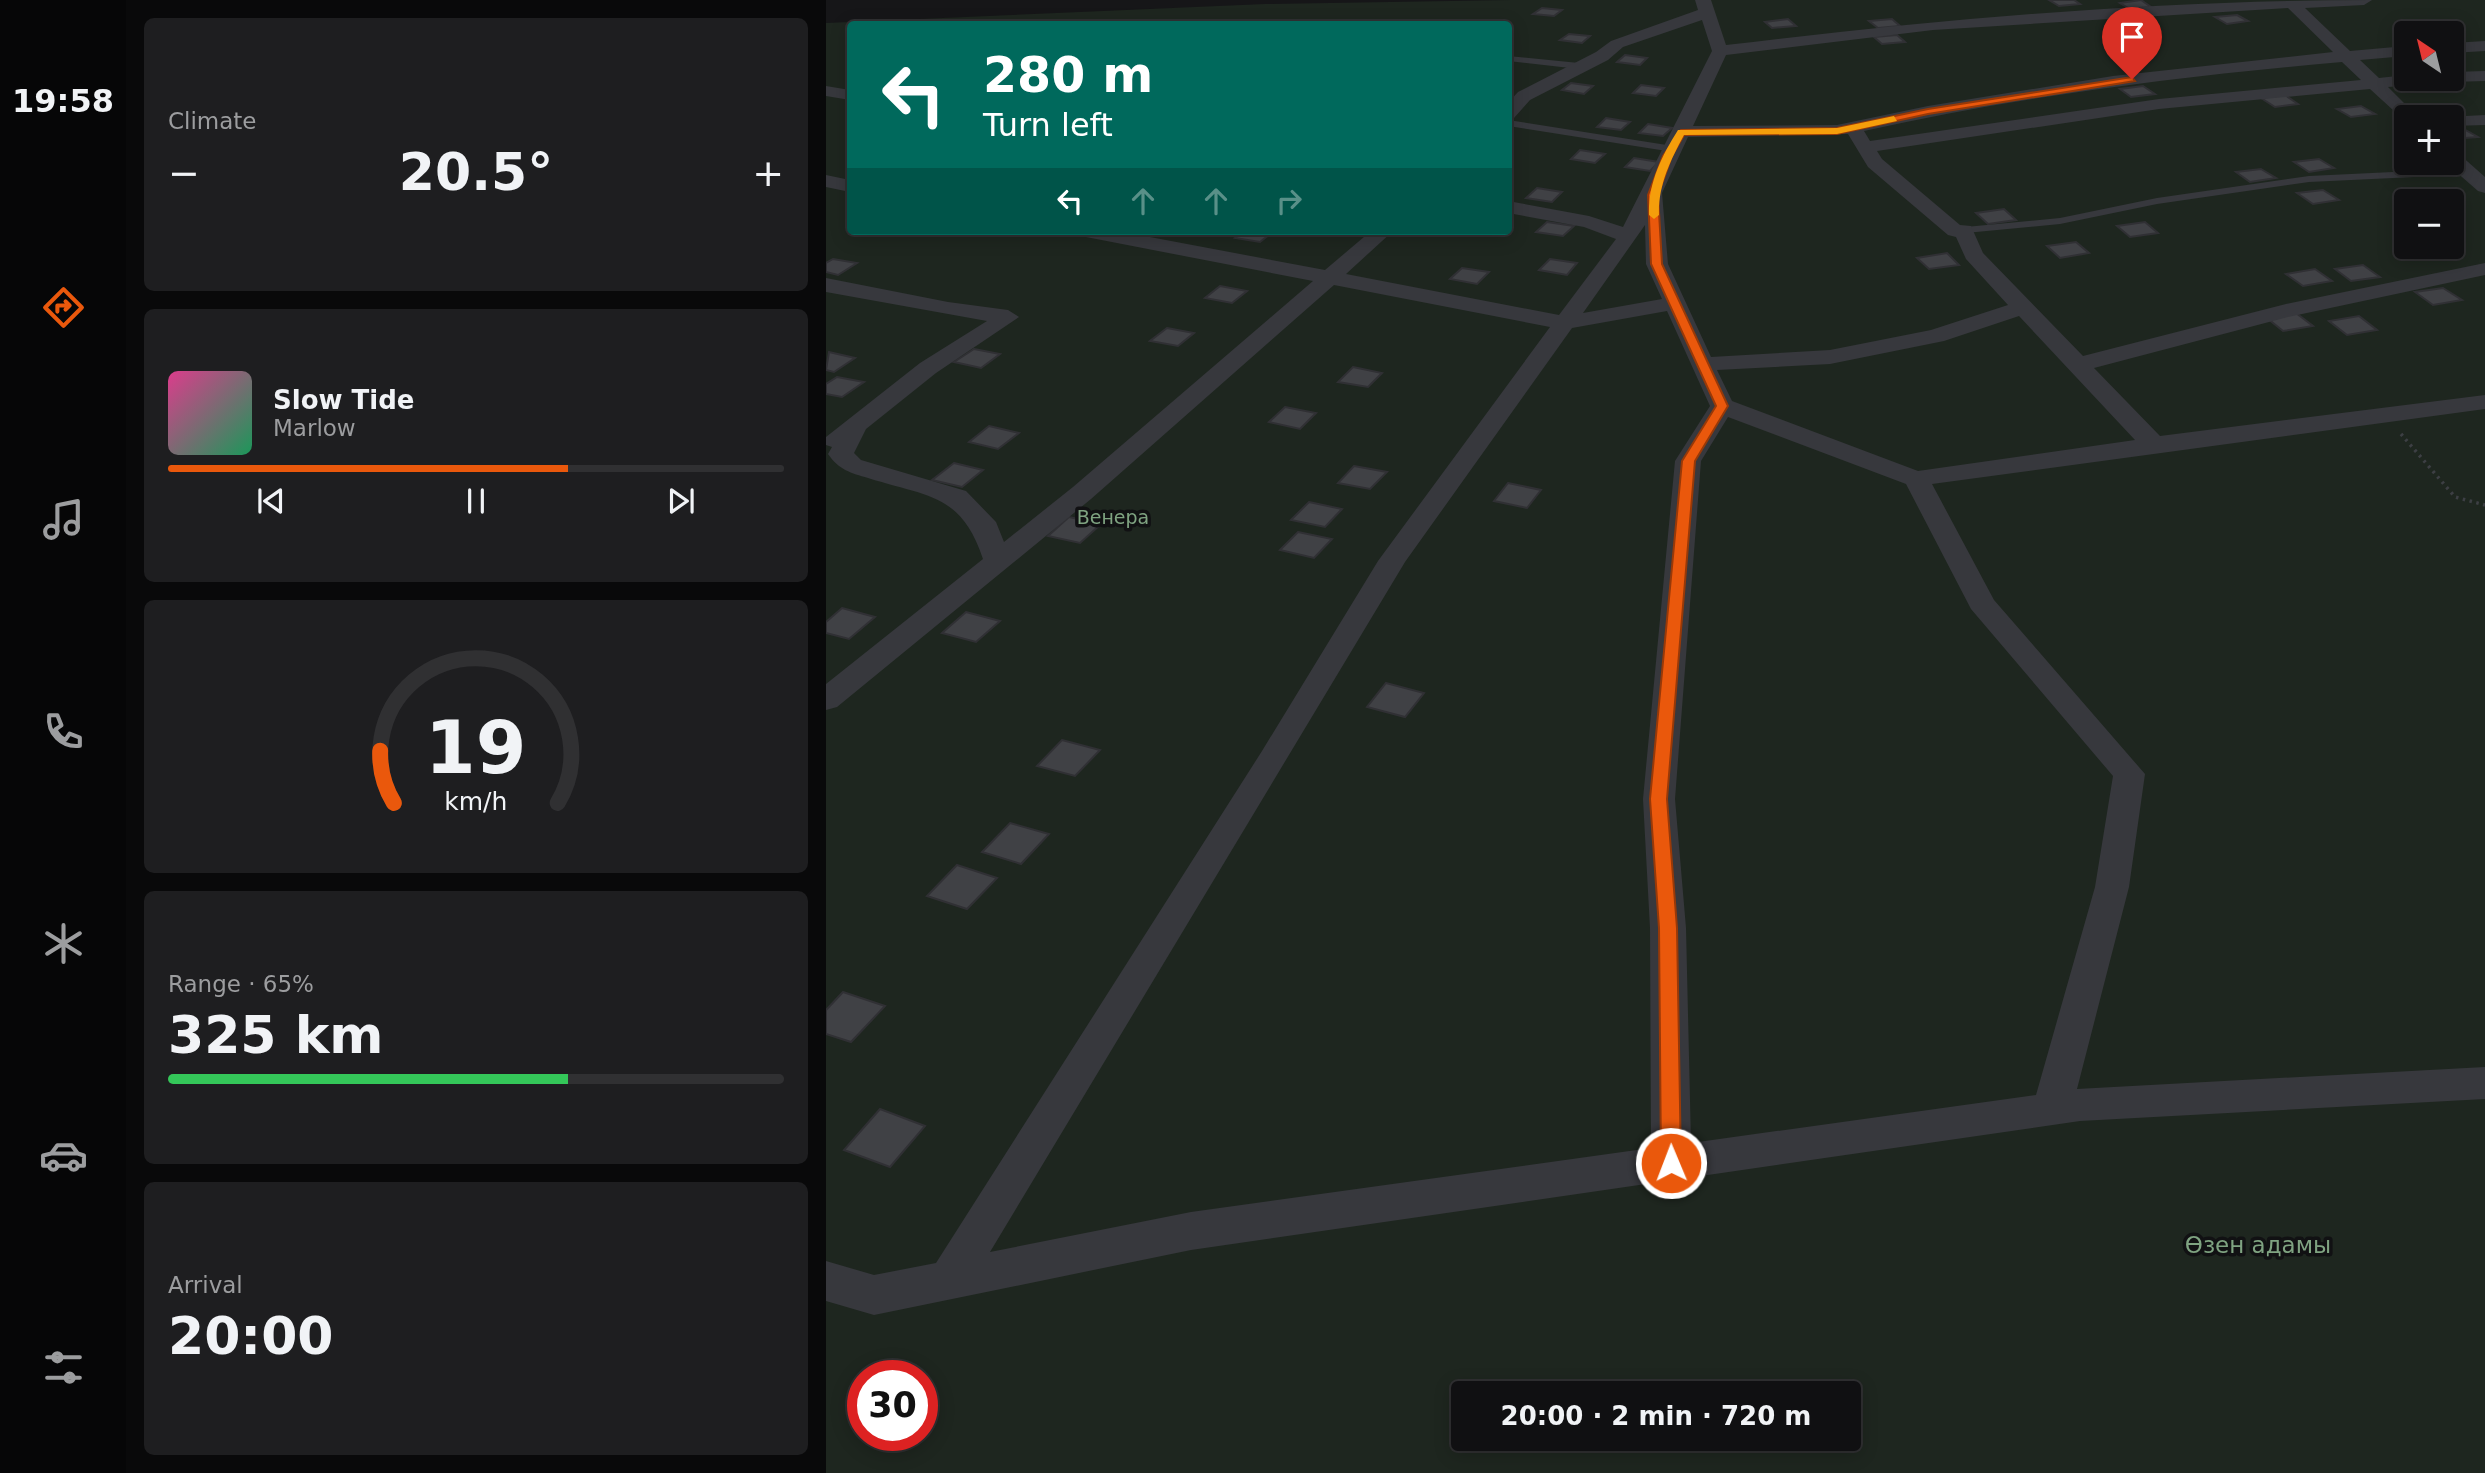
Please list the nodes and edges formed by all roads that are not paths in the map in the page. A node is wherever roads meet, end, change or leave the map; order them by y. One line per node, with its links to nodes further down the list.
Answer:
1 (2364, 0): 2 (street)
2 (2290, 2): 6 (street); 8 (street)
3 (1705, 6): 6 (street); 10 (street)
4 (2485, 46): 5 (street)
5 (2464, 47)
6 (1720, 51): 23 (street)
7 (2394, 52): 8 (street)
8 (2346, 57): 14 (street); 22 (street)
9 (1512, 58): 10 (lane)
10 (1579, 66): 18 (street)
11 (2485, 76): 12 (street)
12 (2464, 77)
13 (2394, 81): 14 (street)
14 (2373, 83): 17 (street); 24 (street)
15 (826, 91): 16 (street)
16 (847, 94)
17 (2396, 105)
18 (1512, 110)
19 (2485, 120): 20 (street)
20 (2464, 121)
21 (1512, 122): 23 (lane)
22 (1849, 128): 23 (street); 24 (street)
23 (1677, 140): 30 (street)
24 (1866, 147): 32 (street)
25 (2464, 169): 29 (street)
26 (2394, 175): 32 (lane)
27 (826, 181): 28 (street)
28 (847, 185)
29 (2485, 187)
30 (1653, 195): 35 (street); 39 (street)
31 (1512, 208): 35 (street)
32 (1959, 230): 40 (street)
33 (1107, 235): 37 (street)
34 (1378, 235): 37 (street)
35 (1629, 236): 41 (street)
36 (2485, 269): 43 (street)
37 (1327, 277): 41 (street); 51 (street)
38 (826, 285): 47 (street)
39 (1675, 303): 41 (street); 42 (street)
40 (2023, 307): 42 (street); 43 (street)
41 (1565, 323): 56 (street)
42 (1703, 364): 45 (street)
43 (2077, 365): 48 (street)
44 (2485, 402): 48 (street)
45 (1722, 406): 50 (street); 55 (street)
46 (826, 422): 47 (street)
47 (854, 429): 49 (street); 51 (street)
48 (2153, 444): 50 (street)
49 (826, 448)
50 (1916, 479): 54 (street)
51 (997, 560): 52 (street)
52 (826, 700)
53 (2485, 1083): 54 (street)
54 (2052, 1108): 55 (street)
55 (1671, 1163): 56 (street)
56 (950, 1279): 57 (street)
57 (826, 1281)

